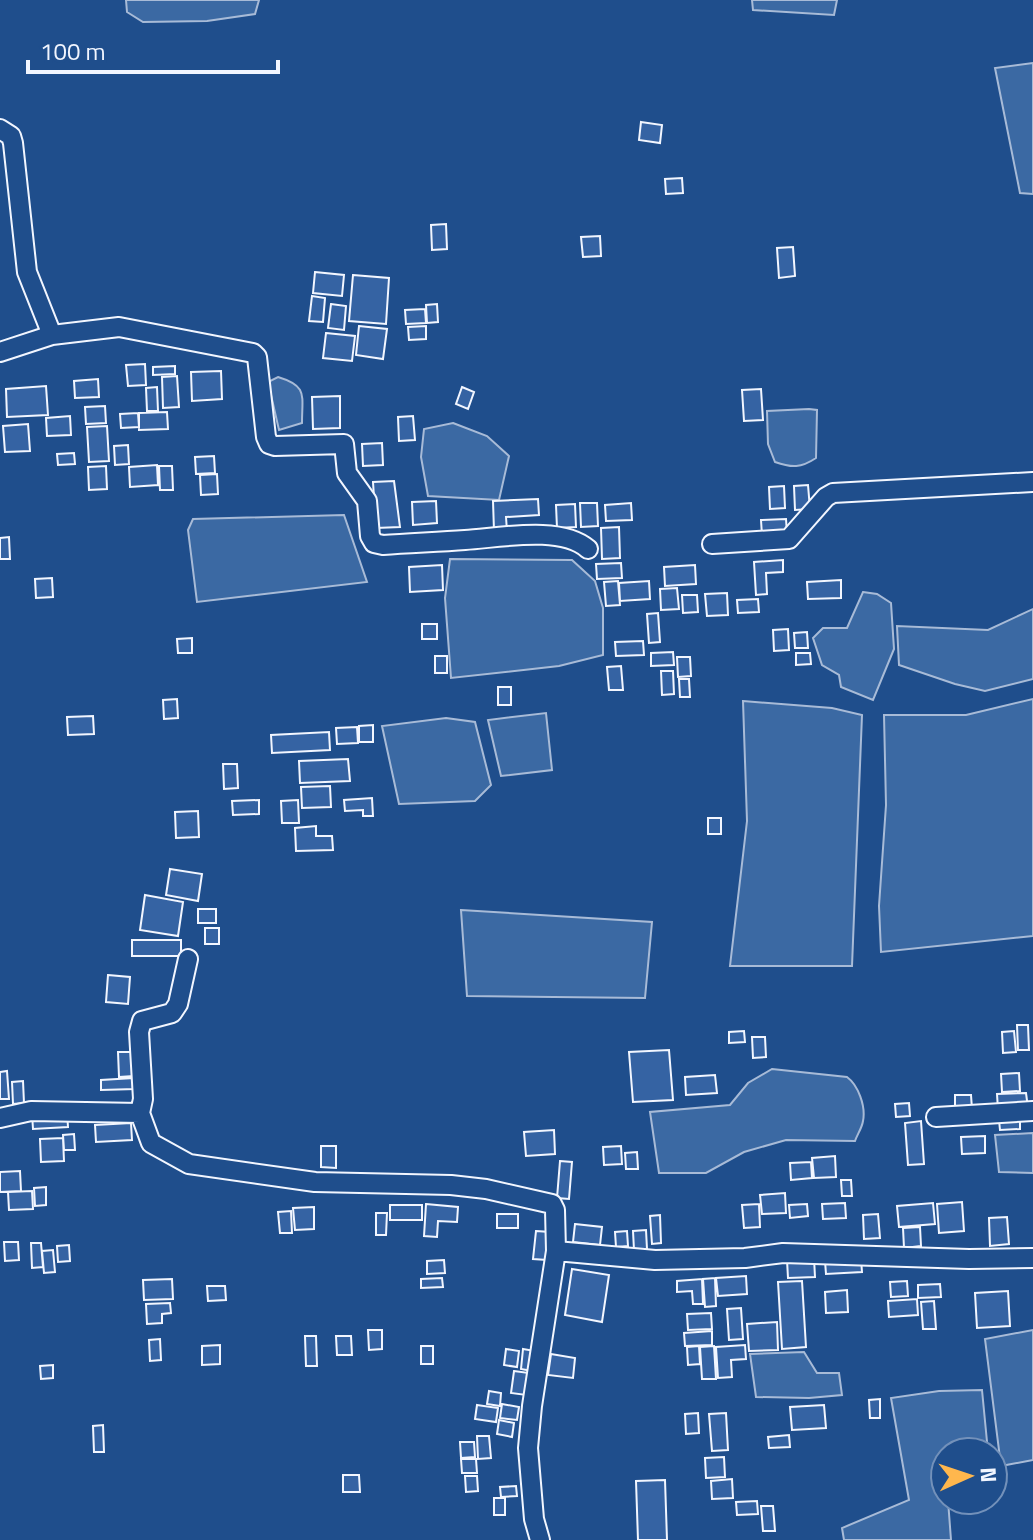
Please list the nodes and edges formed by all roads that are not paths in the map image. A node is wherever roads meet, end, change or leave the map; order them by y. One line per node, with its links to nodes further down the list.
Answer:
1 (0, 129): 2 (street)
2 (52, 335): 3 (street); 6 (street)
3 (0, 352)
4 (1033, 482): 5 (street)
5 (712, 544)
6 (588, 549)
7 (188, 959): 9 (street)
8 (1033, 1111): 10 (street)
9 (140, 1113): 11 (street); 12 (street)
10 (936, 1117)
11 (0, 1118)
12 (556, 1251): 13 (street); 14 (street)
13 (1033, 1258)
14 (540, 1540)

